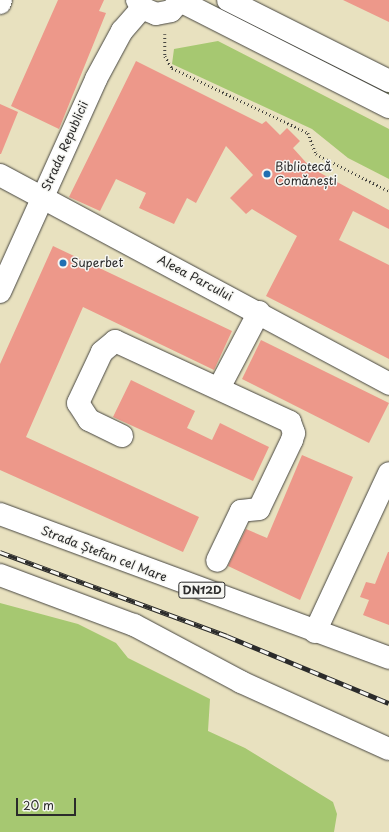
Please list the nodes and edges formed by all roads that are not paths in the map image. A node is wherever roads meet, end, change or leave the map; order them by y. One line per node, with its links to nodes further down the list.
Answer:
1 (1, 0): 3 (street)
2 (228, 0): 6 (street)
3 (0, 4)
4 (139, 4): 5 (street); 9 (street, Strada Republicii)
5 (175, 5): 7 (street)
6 (389, 81)
7 (389, 107)
8 (0, 175): 9 (street, Aleea Parcului)
9 (43, 195): 10 (street, Strada Republicii); 11 (street, Aleea Parcului)
10 (0, 292)
11 (259, 312): 12 (street, Aleea Parcului); 13 (street)
12 (389, 384)
13 (219, 388): 14 (street); 17 (street)
14 (122, 436)
15 (389, 473): 19 (street)
16 (0, 514): 19 (street, Strada Ștefan cel Mare / DN12D)
17 (217, 561)
18 (0, 575): 21 (street)
19 (315, 632): 20 (street, Strada Ștefan cel Mare / DN12D)
20 (389, 658)
21 (389, 749)

